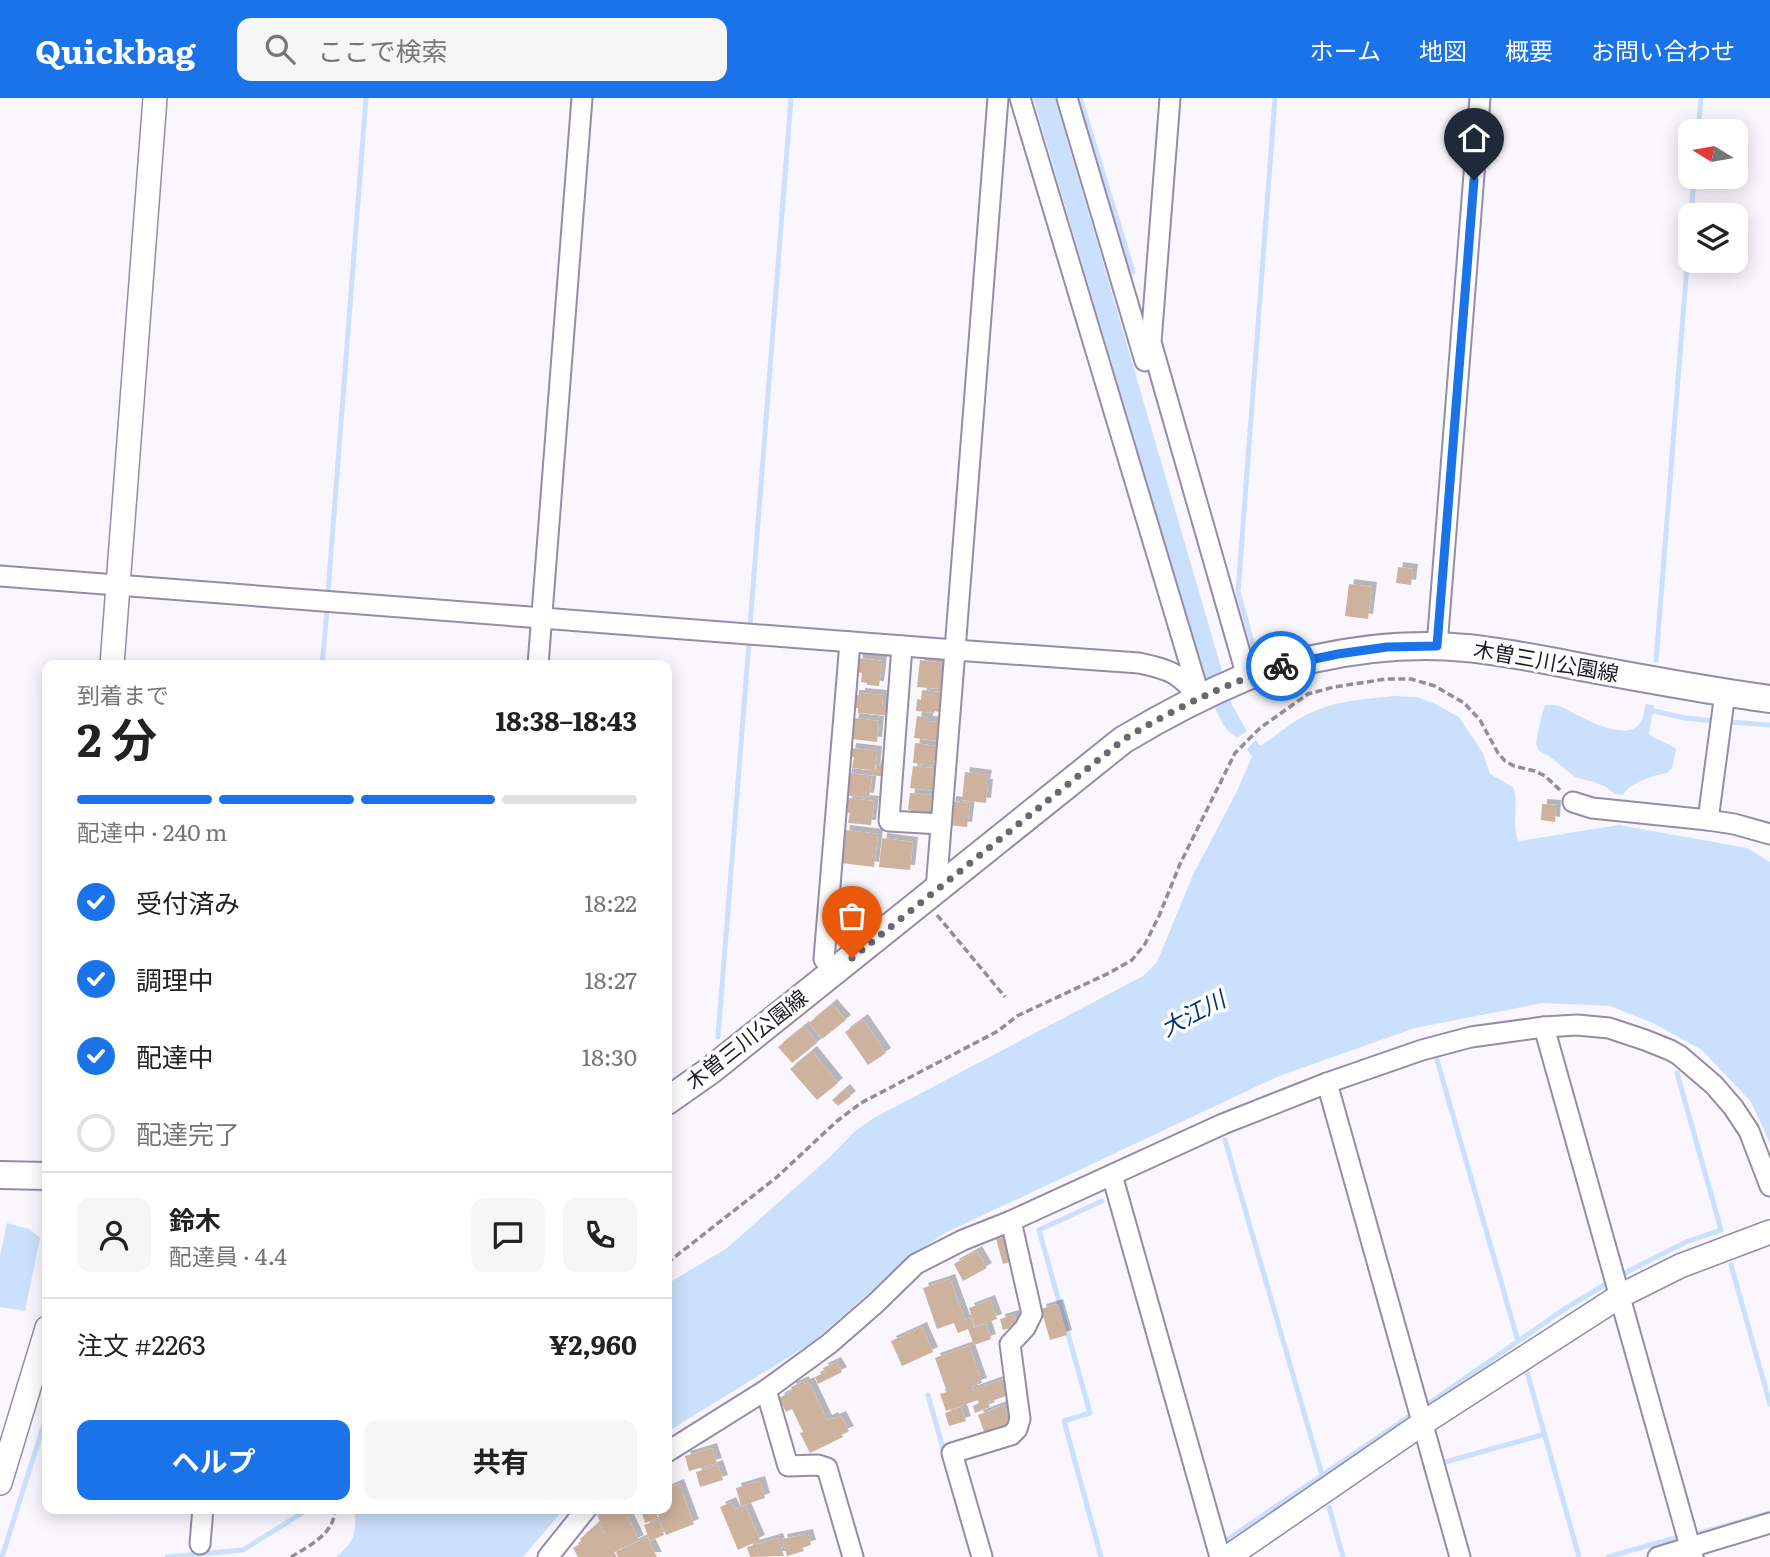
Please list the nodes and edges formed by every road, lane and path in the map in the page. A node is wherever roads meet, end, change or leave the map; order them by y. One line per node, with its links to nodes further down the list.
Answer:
1 (155, 98): 9 (street)
2 (582, 98): 10 (street)
3 (998, 98): 15 (street)
4 (1020, 98): 20 (street)
5 (1067, 98): 14 (street)
6 (1170, 98): 14 (street)
7 (1480, 98): 13 (street)
8 (0, 576): 9 (street)
9 (118, 585): 10 (street); 16 (street)
10 (541, 618): 11 (street); 17 (street)
11 (850, 642): 12 (street); 27 (street)
12 (902, 646): 15 (street); 24 (street)
13 (1437, 646): 18 (main road, 木曽三川公園線); 19 (main road, 木曽三川公園線)
14 (1239, 649): 18 (street)
15 (955, 650): 20 (street); 24 (street)
16 (112, 660)
17 (538, 660)
18 (1240, 680): 20 (main road, 木曽三川公園線)
19 (1725, 693): 21 (main road, 木曽三川公園線); 23 (street)
20 (1203, 696): 26 (main road, 木曽三川公園線)
21 (1770, 699)
22 (1573, 802): 23 (street); 38 (path)
23 (1708, 820): 25 (street)
24 (942, 824): 26 (street)
25 (1770, 834)
26 (930, 895): 27 (main road, 木曽三川公園線); 28 (path)
27 (833, 972): 31 (main road, 木曽三川公園線)
28 (1005, 997)
29 (1544, 1027): 30 (street); 35 (street); 39 (street)
30 (1327, 1083): 33 (street); 42 (street)
31 (672, 1097)
32 (0, 1175): 34 (main road)
33 (1112, 1175): 36 (street); 55 (street)
34 (42, 1176)
35 (1770, 1186)
36 (1011, 1221): 41 (street); 54 (street)
37 (1770, 1232): 39 (street)
38 (672, 1259)
39 (1620, 1296): 42 (street); 50 (street)
40 (42, 1344): 44 (street)
41 (766, 1390): 43 (street); 53 (street)
42 (1423, 1423): 56 (street); 57 (street)
43 (672, 1449)
44 (0, 1483)
45 (202, 1514): 49 (street)
46 (335, 1514): 51 (path)
47 (582, 1514): 52 (street)
48 (1770, 1523): 50 (street)
49 (200, 1544)
50 (1692, 1552): 58 (street)
51 (291, 1557)
52 (548, 1557)
53 (853, 1557)
54 (982, 1557)
55 (1220, 1557)
56 (1228, 1557)
57 (1460, 1557)
58 (1658, 1557)

